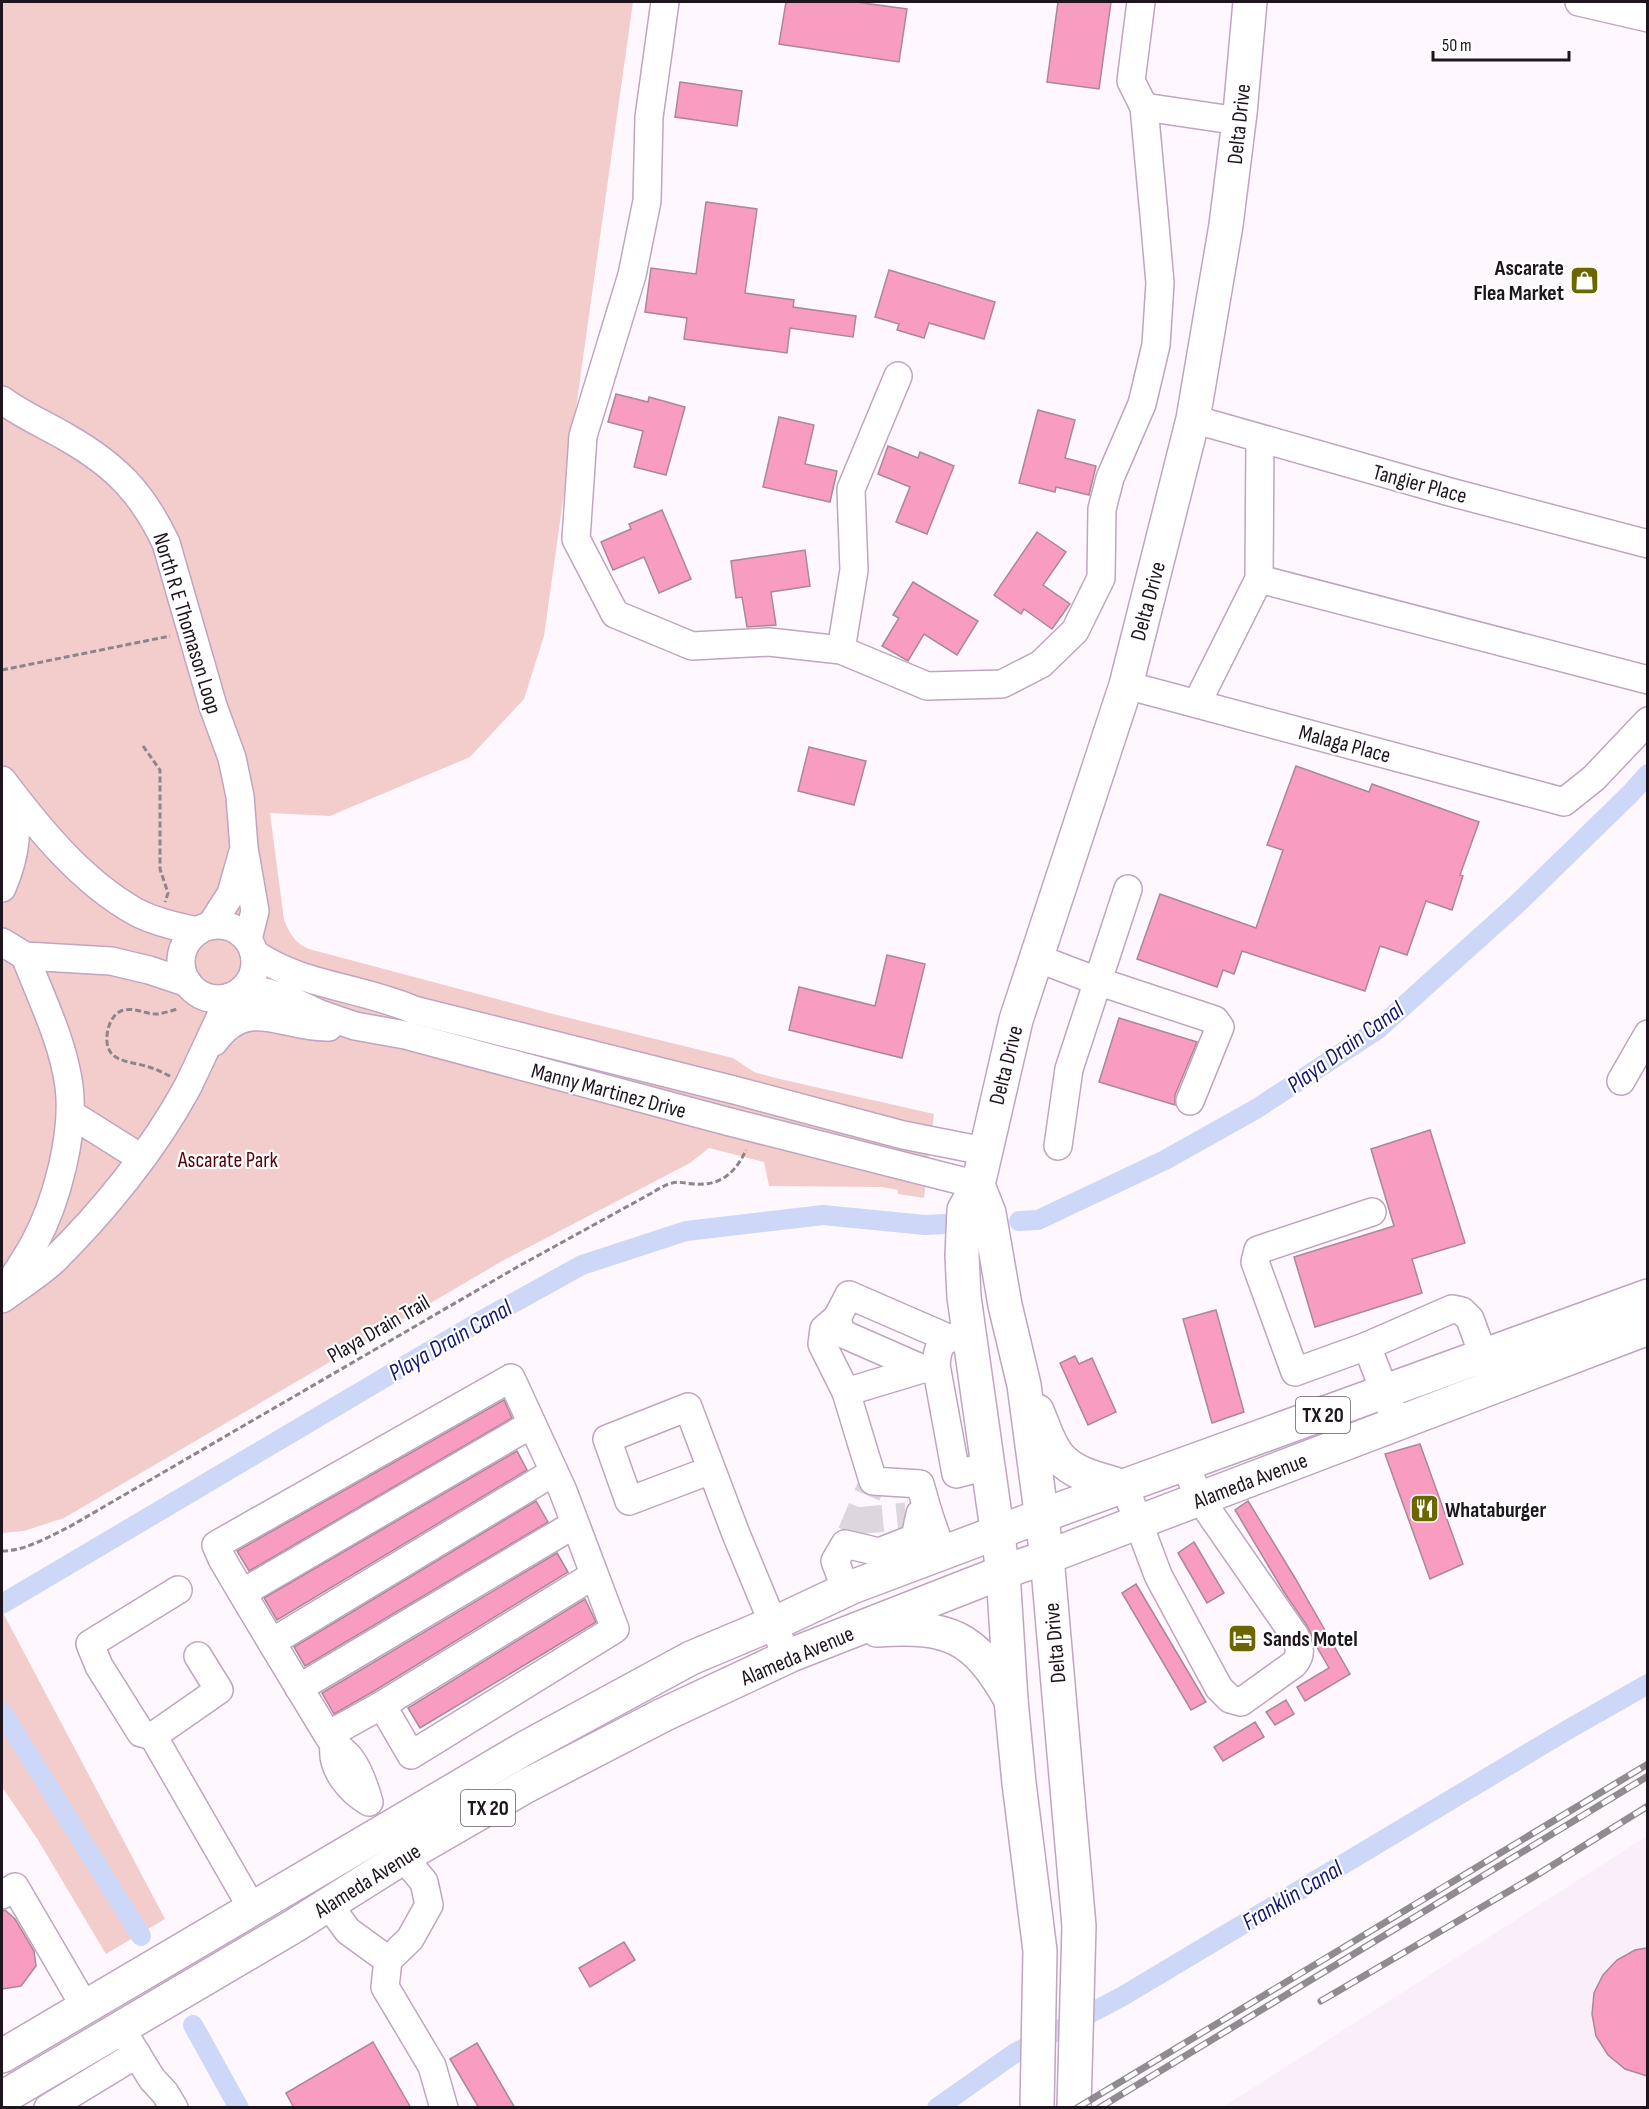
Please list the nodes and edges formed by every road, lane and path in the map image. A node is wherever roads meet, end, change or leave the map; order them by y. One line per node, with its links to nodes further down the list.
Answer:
1 (664, 2): 15 (street)
2 (1141, 2): 6 (street)
3 (1250, 2): 7 (main road, Delta Drive)
4 (1580, 2): 5 (street)
5 (1647, 18)
6 (1144, 107): 7 (street); 15 (street)
7 (1239, 121): 10 (main road, Delta Drive)
8 (898, 376): 15 (street)
9 (2, 400): 14 (street, North R E Thomason Loop)
10 (1193, 419): 11 (street, Tangier Place); 18 (main road, Delta Drive)
11 (1260, 439): 12 (street, Tangier Place); 13 (street)
12 (1647, 544)
13 (1258, 579): 17 (street); 19 (street)
14 (190, 630): 16 (path); 23 (street, North R E Thomason Loop)
15 (841, 650)
16 (2, 670)
17 (1647, 680)
18 (1126, 685): 19 (street, Malaga Place); 32 (main road, Delta Drive)
19 (1197, 703): 20 (street, Malaga Place)
20 (1647, 721)
21 (143, 746): 26 (path)
22 (6, 785): 24 (street); 28 (street)
23 (243, 848): 27 (street, North R E Thomason Loop); 28 (street, North R E Thomason Loop)
24 (2, 888)
25 (1128, 889): 34 (street)
26 (165, 903)
27 (255, 911): 30 (street, North R E Thomason Loop); 33 (street)
28 (204, 928): 30 (street); 35 (street)
29 (2, 942): 31 (street)
30 (251, 946): 33 (street, Manny Martinez Drive); 36 (street)
31 (25, 956): 35 (street); 47 (street)
32 (1037, 958): 34 (street); 51 (main road, Delta Drive)
33 (299, 975): 40 (street, Manny Martinez Drive)
34 (1097, 981): 46 (street); 50 (street)
35 (188, 983): 36 (street)
36 (236, 993): 38 (street, Manny Martinez Drive); 41 (street)
37 (177, 1009): 43 (path)
38 (355, 1026): 41 (street); 42 (street, Manny Martinez Drive)
39 (1647, 1034): 44 (street)
40 (544, 1042): 42 (street); 45 (street, Manny Martinez Drive)
41 (201, 1060): 52 (street)
42 (537, 1070): 48 (street, Manny Martinez Drive)
43 (173, 1077)
44 (1621, 1081)
45 (734, 1090): 48 (street); 51 (street, Manny Martinez Drive)
46 (1190, 1101)
47 (71, 1114): 52 (street); 56 (street)
48 (726, 1121): 49 (street, Manny Martinez Drive)
49 (754, 1128): 53 (street, Manny Martinez Drive); 85 (path, Playa Drain Trail)
50 (1058, 1146)
51 (984, 1151): 53 (main road, Delta Drive)
52 (141, 1158): 56 (street)
53 (978, 1185): 58 (main road, Delta Drive); 60 (main road, Delta Drive)
54 (1372, 1212): 61 (street)
55 (1647, 1296): 62 (main road, Alameda Avenue / TX 20)
56 (2, 1298)
57 (837, 1318): 60 (street); 63 (street); 66 (street)
58 (1009, 1320): 60 (main road); 64 (main road, Delta Drive)
59 (1647, 1328): 65 (main road, Alameda Avenue / TX 20)
60 (961, 1332): 63 (street); 68 (main road, Delta Drive)
61 (1367, 1346): 62 (street); 67 (street)
62 (1484, 1356): 65 (street); 67 (main road, Alameda Avenue / TX 20)
63 (929, 1367): 66 (street); 69 (street)
64 (1024, 1385): 78 (main road); 81 (main road, Delta Drive)
65 (1494, 1387): 71 (main road, Alameda Avenue / TX 20)
66 (846, 1392): 77 (street)
67 (1386, 1392): 71 (street); 72 (main road, Alameda Avenue / TX 20)
68 (977, 1394): 69 (street); 73 (main road, Delta Drive)
69 (943, 1404): 76 (street)
70 (532, 1424): 75 (street); 92 (street); 92 (street)
71 (1397, 1424): 79 (main road, Alameda Avenue / TX 20)
72 (1185, 1465): 78 (main road, Alameda Avenue / TX 20); 79 (street)
73 (988, 1466): 76 (street); 84 (main road, Delta Drive)
74 (711, 1470): 93 (street)
75 (554, 1472): 83 (street); 95 (street)
76 (956, 1474): 77 (street)
77 (920, 1484): 80 (street)
78 (1125, 1487): 81 (main road, Alameda Avenue / TX 20); 82 (street)
79 (1200, 1499): 82 (main road, Alameda Avenue / TX 20); 82 (street)
80 (918, 1514): 86 (street); 91 (street)
81 (1041, 1516): 84 (main road, Alameda Avenue / TX 20); 87 (main road, Delta Drive)
82 (1137, 1523): 87 (main road, Alameda Avenue / TX 20)
83 (575, 1524): 89 (street); 98 (street)
84 (998, 1532): 86 (main road, Alameda Avenue / TX 20); 88 (main road, Delta Drive)
85 (2, 1551)
86 (942, 1553): 91 (main road, Alameda Avenue / TX 20)
87 (1047, 1557): 88 (main road, Alameda Avenue / TX 20); 117 (main road, Delta Drive)
88 (1003, 1572): 94 (main road, Alameda Avenue / TX 20); 99 (main road, Delta Drive)
89 (594, 1575): 100 (street); 100 (street)
90 (178, 1590): 101 (street)
91 (846, 1590): 93 (main road, Alameda Avenue / TX 20)
92 (242, 1593): 95 (street)
93 (773, 1624): 97 (street); 103 (main road, Alameda Avenue / TX 20)
94 (851, 1632): 97 (main road, Alameda Avenue / TX 20); 99 (main road)
95 (272, 1642): 98 (street)
96 (198, 1656): 101 (street)
97 (787, 1657): 104 (main road, Alameda Avenue / TX 20)
98 (299, 1688): 102 (street)
99 (1011, 1700): 116 (main road, Delta Drive)
100 (382, 1705): 102 (street)
101 (153, 1736): 107 (street)
102 (331, 1741): 103 (street)
103 (386, 1829): 104 (street); 107 (main road, Alameda Avenue / TX 20)
104 (403, 1857): 106 (main road, Alameda Avenue / TX 20); 108 (street)
105 (2, 1894): 109 (street)
106 (328, 1904): 108 (street); 110 (main road, Alameda Avenue / TX 20)
107 (252, 1908): 109 (main road, Alameda Avenue / TX 20)
108 (388, 1960): 115 (street)
109 (85, 2007): 111 (main road, Alameda Avenue / TX 20)
110 (129, 2041): 112 (main road, Alameda Avenue / TX 20); 113 (street); 114 (street)
111 (4, 2048)
112 (2, 2098)
113 (48, 2108)
114 (174, 2108)
115 (444, 2108)
116 (1037, 2108)
117 (1074, 2108)

